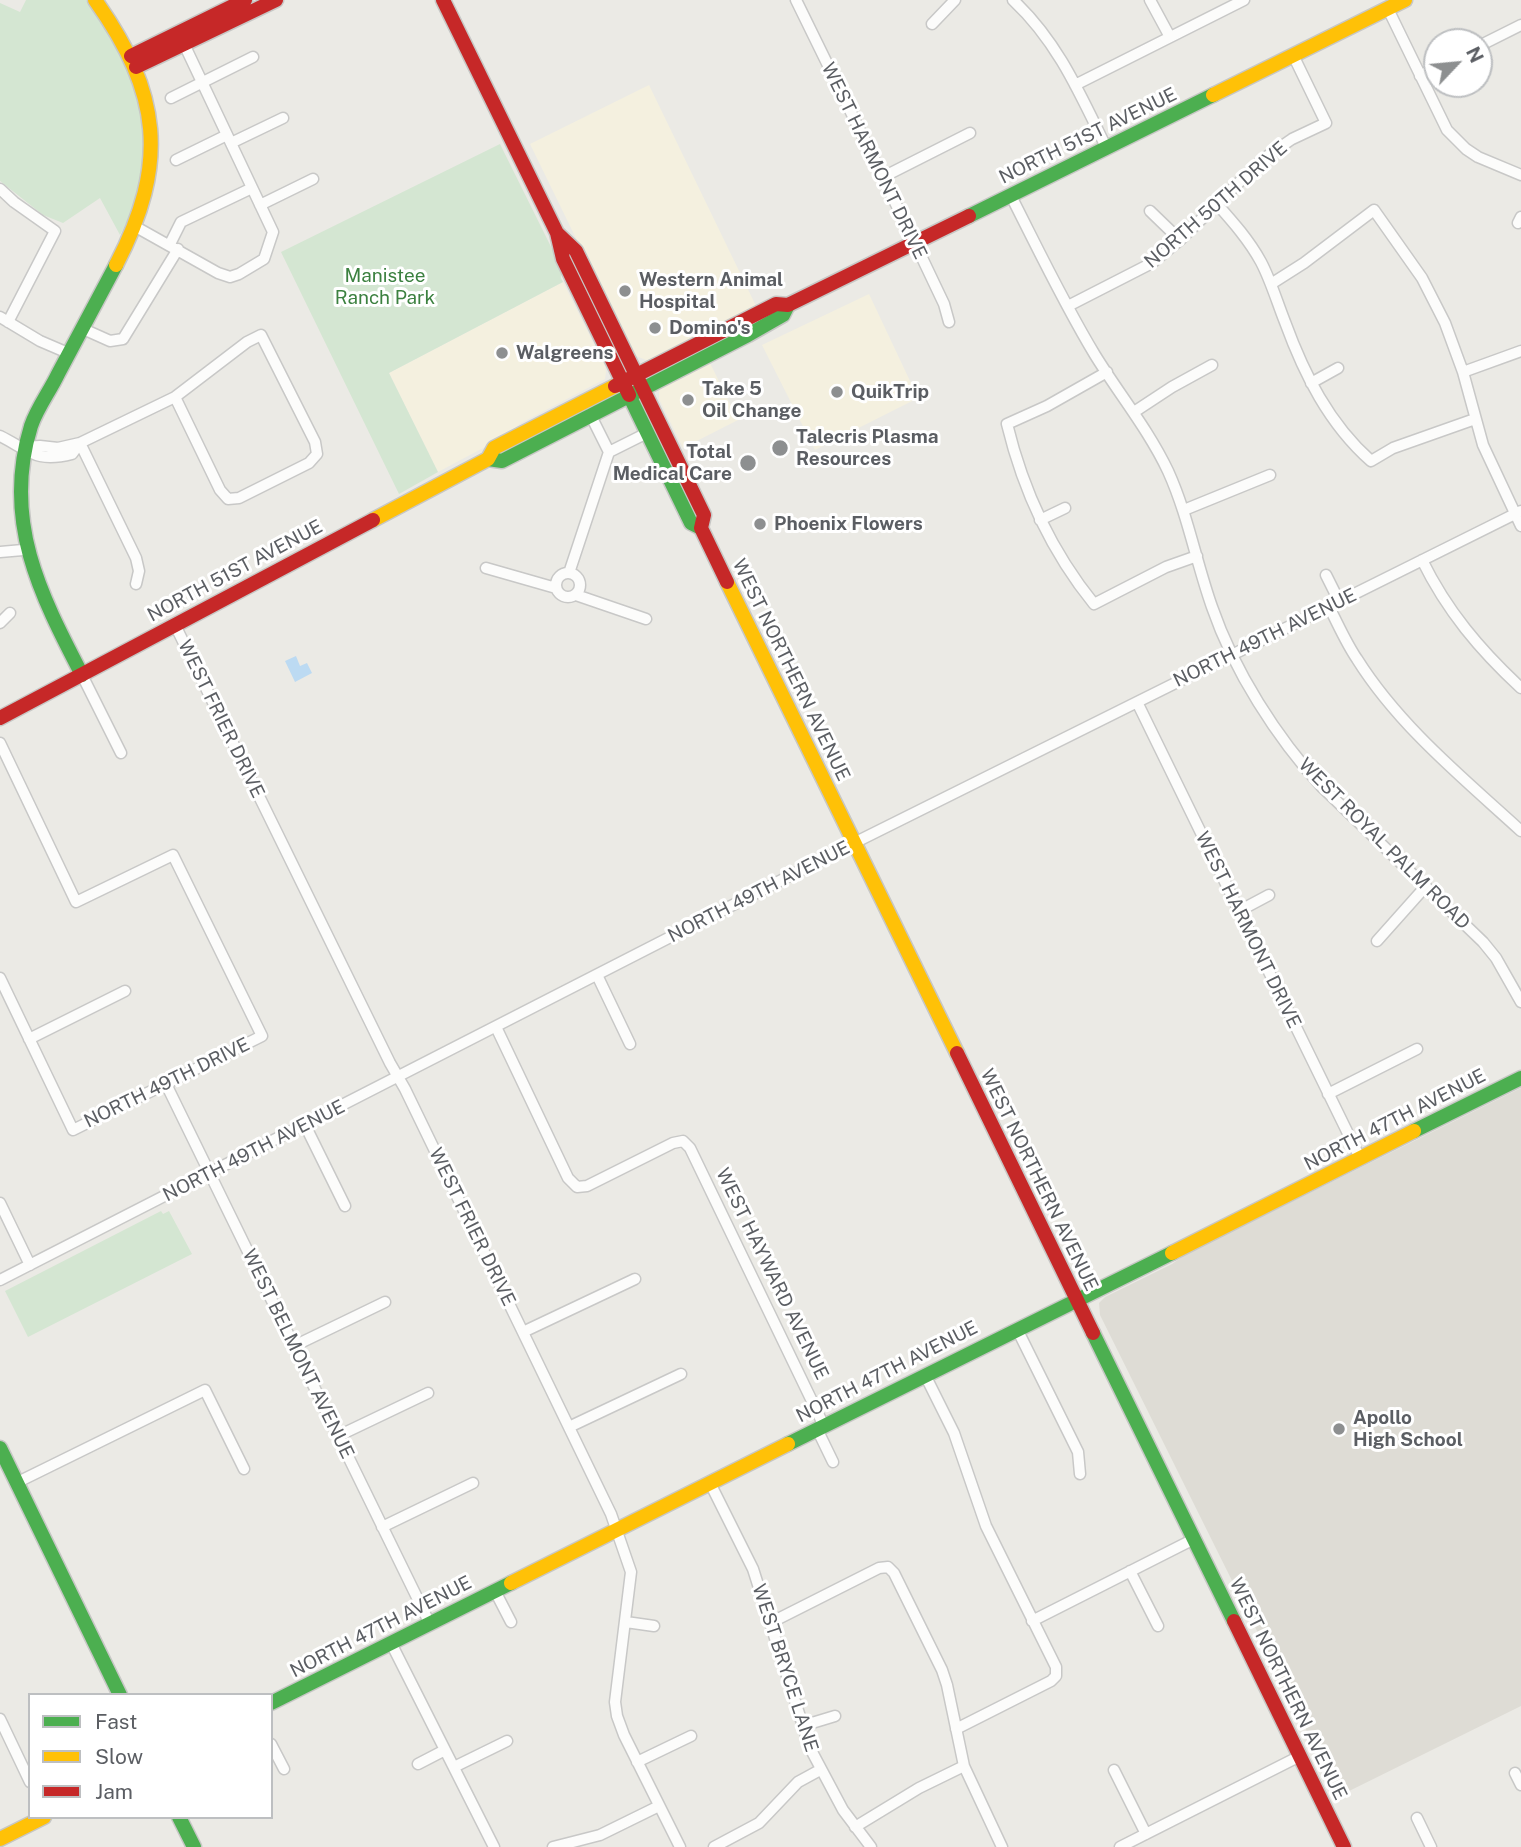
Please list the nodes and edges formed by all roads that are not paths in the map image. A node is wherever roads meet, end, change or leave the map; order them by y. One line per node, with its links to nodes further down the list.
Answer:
1 (95, 0): 20 (main road)
2 (245, 0): 11 (main road)
3 (276, 0): 11 (main road)
4 (443, 0): 41 (main road, WEST NORTHERN AVENUE)
5 (796, 0): 32 (street, WEST HARMONT DRIVE)
6 (955, 0): 13 (street)
7 (1013, 0): 24 (street)
8 (1150, 0): 15 (street)
9 (1244, 0): 15 (street)
10 (1405, 0): 12 (main road, NORTH 51ST AVENUE)
11 (229, 9): 17 (main road); 20 (main road)
12 (1388, 9): 18 (main road, NORTH 51ST AVENUE); 22 (street)
13 (932, 24)
14 (1521, 25): 16 (street)
15 (1170, 37): 24 (street)
16 (1493, 39)
17 (184, 44): 20 (main road); 23 (street)
18 (1293, 55): 29 (main road, NORTH 51ST AVENUE); 37 (street, NORTH 50TH DRIVE)
19 (253, 57): 23 (street)
20 (133, 61): 40 (main road)
21 (1423, 74): 22 (street)
22 (1420, 76): 31 (street)
23 (202, 83): 25 (street); 28 (street)
24 (1075, 85): 29 (street)
25 (171, 98)
26 (283, 118): 28 (street)
27 (970, 133): 32 (street)
28 (229, 139): 30 (street); 34 (street)
29 (1107, 149): 36 (main road, NORTH 51ST AVENUE)
30 (176, 160)
31 (1521, 174)
32 (883, 177): 43 (street, WEST HARMONT DRIVE)
33 (313, 179): 38 (street)
34 (252, 187): 38 (street); 44 (street)
35 (0, 189): 47 (street)
36 (1011, 196): 43 (main road, NORTH 51ST AVENUE); 46 (street, WEST ROYAL PALM ROAD)
37 (1216, 203): 42 (street, NORTH 50TH DRIVE); 45 (street)
38 (260, 205): 44 (street)
39 (1150, 211): 42 (street)
40 (136, 227): 44 (street); 49 (main road)
41 (557, 233): 56 (main road, WEST NORTHERN AVENUE); 58 (main road, WEST NORTHERN AVENUE)
42 (1180, 240): 46 (street, NORTH 50TH DRIVE)
43 (915, 243): 48 (street, WEST HARMONT DRIVE); 56 (main road, NORTH 51ST AVENUE)
44 (174, 247): 49 (street)
45 (1271, 284): 55 (street); 57 (street)
46 (1068, 306): 54 (street, WEST ROYAL PALM ROAD)
47 (4, 320): 51 (street)
48 (949, 322)
49 (81, 328): 51 (main road)
50 (1521, 351): 55 (street)
51 (68, 353): 66 (main road)
52 (1212, 365): 60 (street)
53 (1338, 368): 57 (street)
54 (1107, 372): 60 (street, WEST ROYAL PALM ROAD); 73 (street)
55 (1463, 372): 62 (street)
56 (639, 381): 58 (main road, NORTH 51ST AVENUE); 75 (main road, WEST NORTHERN AVENUE)
57 (1311, 383): 62 (street)
58 (625, 388): 61 (main road, NORTH 51ST AVENUE); 63 (main road, WEST NORTHERN AVENUE); 68 (main road, NORTH 51ST AVENUE)
59 (175, 397): 59 (street); 65 (street)
60 (1134, 412): 71 (street, WEST ROYAL PALM ROAD)
61 (590, 414): 67 (street); 68 (main road, NORTH 51ST AVENUE)
62 (1475, 419): 72 (street)
63 (647, 433): 67 (street); 75 (main road, WEST NORTHERN AVENUE)
64 (0, 436): 66 (street)
65 (80, 443): 66 (street); 83 (street)
66 (23, 447): 76 (main road)
67 (609, 452): 81 (street)
68 (488, 459): 90 (main road, NORTH 51ST AVENUE)
69 (1270, 475): 71 (street)
70 (1065, 508): 73 (street)
71 (1184, 510): 78 (street, WEST ROYAL PALM ROAD)
72 (1518, 513): 74 (street); 79 (street, NORTH 49TH AVENUE)
73 (1040, 520): 78 (street)
74 (1521, 526)
75 (701, 528): 99 (main road, WEST NORTHERN AVENUE)
76 (23, 550): 77 (street); 92 (main road)
77 (0, 552)
78 (1197, 556): 91 (street, WEST ROYAL PALM ROAD)
79 (1422, 560): 86 (street, NORTH 49TH AVENUE); 93 (street)
80 (486, 568): 84 (street)
81 (569, 573): 84 (street); 85 (street)
82 (1326, 575): 86 (street)
83 (136, 583)
84 (556, 588): 85 (street)
85 (576, 595): 88 (street)
86 (1334, 604): 91 (street, NORTH 49TH AVENUE); 98 (street)
87 (10, 613): 89 (street)
88 (646, 619)
89 (0, 623)
90 (175, 625): 92 (main road, NORTH 51ST AVENUE); 112 (street, WEST FRIER DRIVE)
91 (1233, 654): 94 (street, NORTH 49TH AVENUE); 100 (street, WEST ROYAL PALM ROAD)
92 (82, 675): 95 (main road, NORTH 51ST AVENUE); 97 (street)
93 (1521, 688)
94 (1137, 702): 99 (street, NORTH 49TH AVENUE); 102 (street, WEST HARMONT DRIVE)
95 (0, 718)
96 (0, 743): 114 (street, NORTH 49TH DRIVE)
97 (121, 753)
98 (1521, 831)
99 (854, 843): 104 (street, NORTH 49TH AVENUE); 124 (main road, WEST NORTHERN AVENUE)
100 (1426, 886): 103 (street); 107 (street, WEST ROYAL PALM ROAD)
101 (1269, 895): 102 (street)
102 (1239, 911): 115 (street, WEST HARMONT DRIVE)
103 (1377, 941)
104 (597, 975): 108 (street, NORTH 49TH AVENUE); 110 (street)
105 (0, 978): 109 (street)
106 (125, 991): 109 (street)
107 (1521, 1002)
108 (496, 1027): 112 (street, NORTH 49TH AVENUE); 133 (street, WEST HAYWARD AVENUE)
109 (29, 1040): 114 (street, NORTH 49TH DRIVE)
110 (631, 1044)
111 (1417, 1049): 115 (street)
112 (398, 1077): 116 (street, NORTH 49TH AVENUE); 127 (street, WEST FRIER DRIVE)
113 (1521, 1078): 117 (main road, NORTH 47TH AVENUE)
114 (166, 1084): 118 (street, WEST BELMONT AVENUE)
115 (1328, 1094): 117 (street, WEST HARMONT DRIVE)
116 (305, 1125): 118 (street, NORTH 49TH AVENUE); 120 (street)
117 (1360, 1158): 124 (main road, NORTH 47TH AVENUE)
118 (209, 1173): 121 (street, NORTH 49TH AVENUE); 128 (street, WEST BELMONT AVENUE)
119 (0, 1203): 121 (street)
120 (345, 1206)
121 (30, 1265): 123 (street, NORTH 49TH AVENUE)
122 (635, 1279): 127 (street)
123 (0, 1280)
124 (1076, 1299): 126 (main road, NORTH 47TH AVENUE); 144 (main road, WEST NORTHERN AVENUE)
125 (385, 1302): 128 (street)
126 (1017, 1329): 130 (main road, NORTH 47TH AVENUE); 138 (street)
127 (523, 1332): 132 (street, WEST FRIER DRIVE)
128 (294, 1346): 134 (street, WEST BELMONT AVENUE)
129 (681, 1374): 132 (street)
130 (925, 1375): 133 (main road, NORTH 47TH AVENUE); 147 (street)
131 (428, 1393): 134 (street)
132 (569, 1427): 143 (street, WEST FRIER DRIVE)
133 (821, 1427): 136 (street, WEST HAYWARD AVENUE); 141 (main road, NORTH 47TH AVENUE)
134 (338, 1436): 142 (street, WEST BELMONT AVENUE)
135 (0, 1448): 139 (main road)
136 (833, 1462)
137 (244, 1469): 139 (street)
138 (1080, 1474)
139 (18, 1482): 155 (main road)
140 (473, 1483): 142 (street)
141 (710, 1483): 143 (main road, NORTH 47TH AVENUE); 150 (street, WEST BRYCE LANE)
142 (382, 1527): 151 (street, WEST BELMONT AVENUE)
143 (616, 1530): 146 (main road, NORTH 47TH AVENUE); 149 (street, WEST FRIER DRIVE)
144 (1194, 1539): 145 (street); 165 (main road, WEST NORTHERN AVENUE)
145 (1130, 1571): 147 (street); 153 (street)
146 (495, 1591): 148 (street); 151 (main road, NORTH 47TH AVENUE)
147 (1032, 1621): 160 (street)
148 (510, 1622)
149 (626, 1622): 152 (street); 166 (street, WEST FRIER DRIVE)
150 (770, 1623): 159 (street, WEST BRYCE LANE); 160 (street)
151 (430, 1624): 154 (main road, NORTH 47TH AVENUE)
152 (654, 1626)
153 (1158, 1626)
154 (391, 1643): 156 (main road, NORTH 47TH AVENUE); 164 (street)
155 (119, 1693)
156 (273, 1702)
157 (835, 1716): 159 (street)
158 (0, 1719): 174 (street)
159 (802, 1726): 171 (street, WEST BRYCE LANE)
160 (956, 1729): 168 (street)
161 (691, 1736): 166 (street)
162 (507, 1741): 169 (street)
163 (273, 1748): 170 (street)
164 (445, 1751): 167 (street); 169 (street)
165 (1300, 1756): 181 (street); 191 (main road, WEST NORTHERN AVENUE)
166 (637, 1762): 176 (street, WEST FRIER DRIVE)
167 (418, 1763)
168 (964, 1766): 180 (street); 189 (street)
169 (454, 1767): 184 (street)
170 (285, 1769)
171 (820, 1770): 180 (street, WEST BRYCE LANE); 187 (street)
172 (1114, 1770): 181 (street)
173 (1515, 1773): 175 (street)
174 (28, 1778)
175 (1521, 1785)
176 (659, 1806): 185 (street); 186 (street, WEST FRIER DRIVE)
177 (1416, 1818): 192 (street)
178 (40, 1819): 182 (main road)
179 (180, 1819): 183 (main road)
180 (855, 1827): 188 (street, WEST BRYCE LANE)
181 (1146, 1833): 190 (street)
182 (0, 1839)
183 (194, 1847)
184 (494, 1847)
185 (553, 1847)
186 (680, 1847)
187 (714, 1847)
188 (871, 1847)
189 (1002, 1847)
190 (1119, 1847)
191 (1344, 1847)
192 (1431, 1847)

